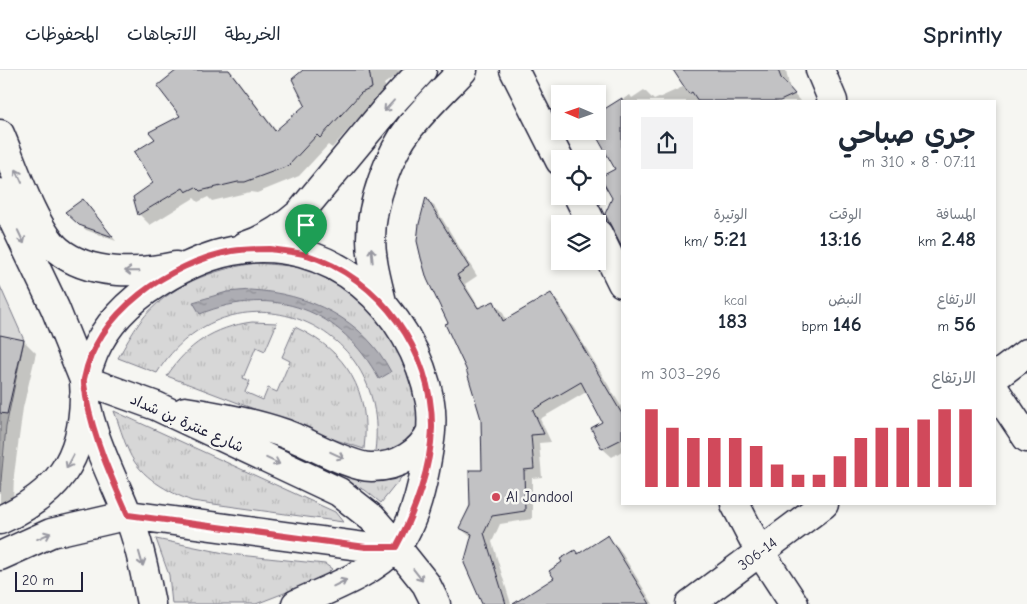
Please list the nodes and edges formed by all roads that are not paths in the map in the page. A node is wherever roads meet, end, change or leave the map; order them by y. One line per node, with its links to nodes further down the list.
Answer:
1 (422, 70): 10 (main road, one-way to 10)
2 (463, 70): 13 (main road, one-way to 2)
3 (514, 70): 7 (main road)
4 (820, 70): 5 (main road)
5 (833, 100)
6 (0, 134): 11 (main road, one-way to 6)
7 (554, 150)
8 (0, 192): 16 (main road, one-way to 16)
9 (606, 250): 12 (main road)
10 (233, 251): 11 (main road); 13 (main road)
11 (197, 261): 16 (main road)
12 (621, 281)
13 (382, 302): 19 (main road)
14 (1027, 353): 15 (main road)
15 (996, 376)
16 (84, 380): 18 (main road, شارع عنترة بن شداد); 23 (main road); 24 (main road, one-way to 24)
17 (996, 392): 20 (main road)
18 (156, 406): 19 (main road, one-way to 19); 25 (main road, شارع عنترة بن شداد, one-way to 25)
19 (432, 430): 25 (main road)
20 (1027, 438)
21 (736, 505): 26 (main road)
22 (823, 505): 26 (main road, 306-14)
23 (128, 515): 25 (main road); 27 (main road, one-way to 23); 28 (main road, one-way to 28)
24 (0, 520)
25 (396, 547): 29 (main road, one-way to 25); 30 (main road, شارع عنترة بن شداد, one-way to 30)
26 (760, 552): 31 (main road, 306-14); 32 (main road)
27 (0, 556)
28 (151, 604)
29 (296, 604)
30 (436, 604)
31 (690, 604)
32 (794, 604)

